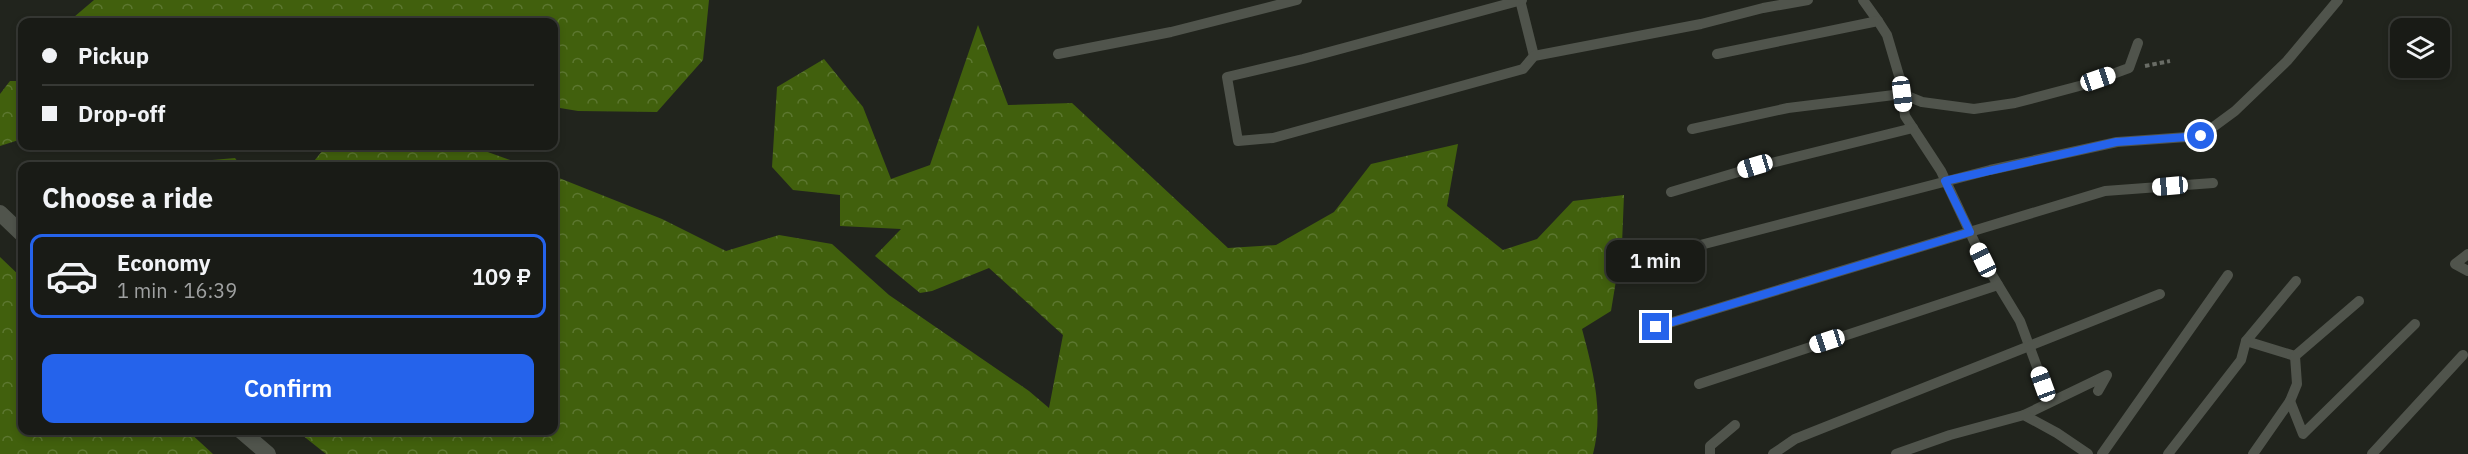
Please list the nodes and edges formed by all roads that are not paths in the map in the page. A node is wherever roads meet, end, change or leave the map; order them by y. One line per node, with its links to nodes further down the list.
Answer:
1 (1297, 0): 8 (lane)
2 (1521, 0): 10 (lane); 10 (lane)
3 (1808, 0): 10 (lane)
4 (1863, 0): 6 (lane)
5 (2338, 0): 14 (lane)
6 (1878, 21): 9 (lane); 11 (lane)
7 (2138, 43): 11 (lane)
8 (1058, 54)
9 (1717, 54)
10 (1534, 56)
11 (1902, 94): 12 (lane); 13 (lane)
12 (1913, 128): 14 (lane); 16 (lane)
13 (1692, 129)
14 (1945, 181): 19 (lane); 21 (lane)
15 (2212, 183): 19 (lane)
16 (1671, 192)
17 (0, 213): 18 (main road)
18 (18, 230)
19 (1970, 232): 25 (lane); 29 (lane)
20 (2468, 254): 22 (lane)
21 (1654, 257)
22 (2468, 271)
23 (2228, 275): 46 (lane)
24 (2296, 281): 30 (lane)
25 (1998, 285): 31 (lane); 34 (lane)
26 (2160, 294): 31 (lane)
27 (2359, 302): 33 (lane)
28 (2415, 324): 36 (lane)
29 (1656, 327)
30 (2246, 341): 33 (lane); 47 (lane)
31 (2030, 347): 37 (lane); 43 (lane)
32 (2463, 355): 49 (lane)
33 (2295, 356): 36 (lane)
34 (1699, 384)
35 (2098, 391): 37 (lane)
36 (2290, 401): 48 (lane)
37 (2050, 402): 38 (lane)
38 (2024, 415): 44 (lane); 45 (lane)
39 (1735, 425): 42 (lane)
40 (246, 435): 41 (main road)
41 (268, 454)
42 (1710, 454)
43 (1773, 454)
44 (1896, 454)
45 (2088, 454)
46 (2102, 454)
47 (2168, 454)
48 (2253, 454)
49 (2372, 454)

